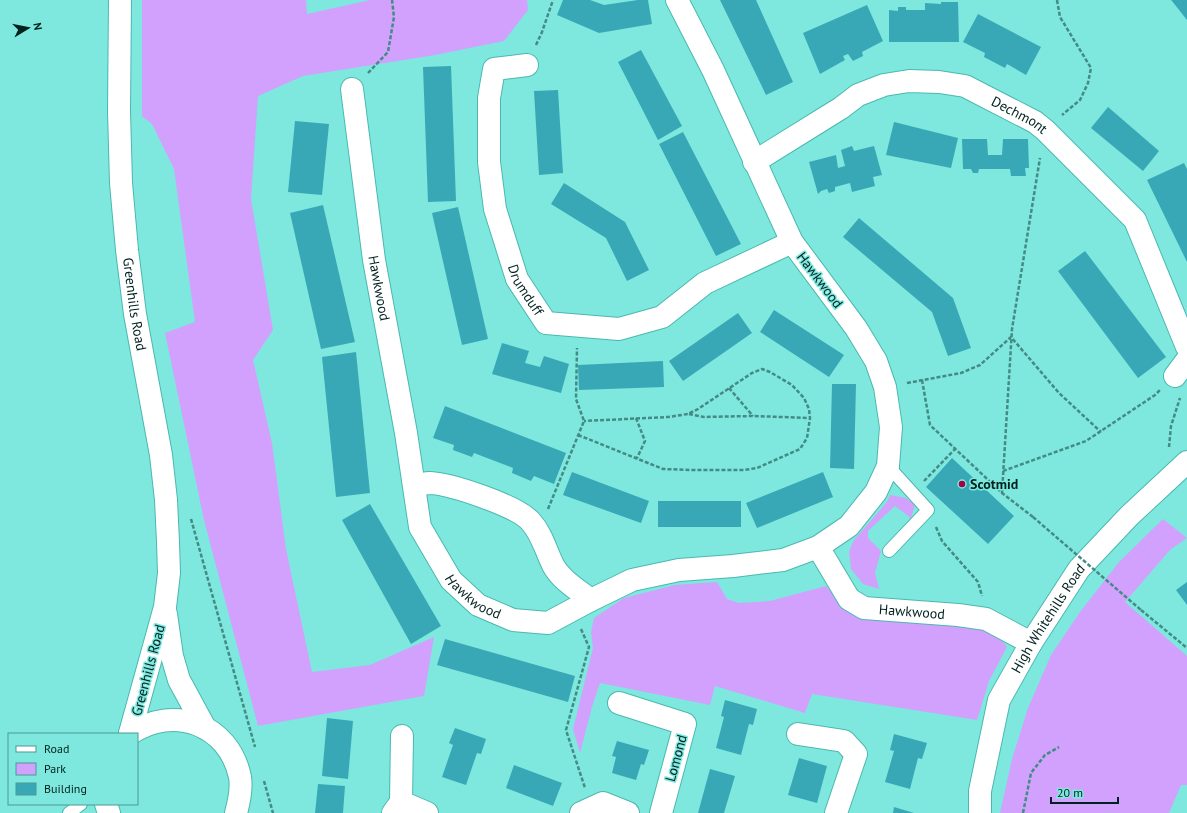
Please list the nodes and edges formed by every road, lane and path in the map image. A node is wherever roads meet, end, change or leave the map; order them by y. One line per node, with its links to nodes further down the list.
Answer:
1 (120, 0): 40 (street, Greenhills Road)
2 (392, 0): 3 (path); 8 (path)
3 (396, 0)
4 (554, 0): 7 (path)
5 (677, 0): 10 (street, Hawkwood)
6 (1057, 0): 9 (path)
7 (526, 65): 12 (street, Drumduff)
8 (352, 89): 31 (street, Hawkwood)
9 (1045, 130): 10 (street, Dechmont); 13 (path); 14 (street, Dechmont)
10 (754, 162): 11 (street, Hawkwood)
11 (792, 242): 12 (street, Drumduff); 17 (street, Hawkwood)
12 (578, 326): 23 (path)
13 (1011, 337): 16 (path); 24 (path); 30 (path)
14 (1187, 347)
15 (1181, 368): 24 (path); 29 (path)
16 (922, 380): 17 (path); 26 (path)
17 (885, 387): 28 (street, Hawkwood)
18 (729, 388): 19 (path); 20 (path); 22 (path)
19 (688, 414): 20 (path); 21 (path)
20 (753, 416): 22 (path)
21 (636, 418): 23 (path); 27 (path)
22 (810, 418): 27 (path)
23 (584, 421): 25 (path)
24 (1101, 432): 30 (path)
25 (578, 435): 27 (path); 36 (path)
26 (955, 449): 32 (path); 33 (path)
27 (637, 458)
28 (888, 466): 32 (lane); 37 (street, Hawkwood)
29 (1180, 469): 42 (street, High Whitehills Road)
30 (1003, 471): 33 (path)
31 (415, 485): 36 (street); 39 (street, Hawkwood)
32 (912, 493): 34 (lane)
33 (1002, 493): 43 (path, bridge)
34 (928, 510): 38 (lane); 41 (path)
35 (190, 515): 51 (path)
36 (542, 540): 39 (street)
37 (818, 546): 39 (street, Hawkwood); 41 (street, Hawkwood)
38 (889, 551)
39 (582, 605): 56 (path)
40 (165, 607): 45 (street, Greenhills Road); 46 (street, Greenhills Road)
41 (986, 619): 42 (street, Hawkwood)
42 (1031, 643): 63 (street, High Whitehills Road)
43 (1187, 648)
44 (619, 703): 61 (street, Lomond)
45 (205, 728): 47 (street); 55 (street)
46 (130, 733)
47 (132, 733)
48 (798, 734): 62 (street)
49 (402, 736): 54 (street)
50 (1060, 747): 64 (path)
51 (256, 753)
52 (263, 776): 58 (path)
53 (80, 805): 57 (lane)
54 (397, 808): 59 (street)
55 (240, 809)
56 (586, 810): 60 (street)
57 (69, 813)
58 (273, 813)
59 (427, 813)
60 (628, 813)
61 (661, 813)
62 (836, 813)
63 (980, 813)
64 (1023, 813)

